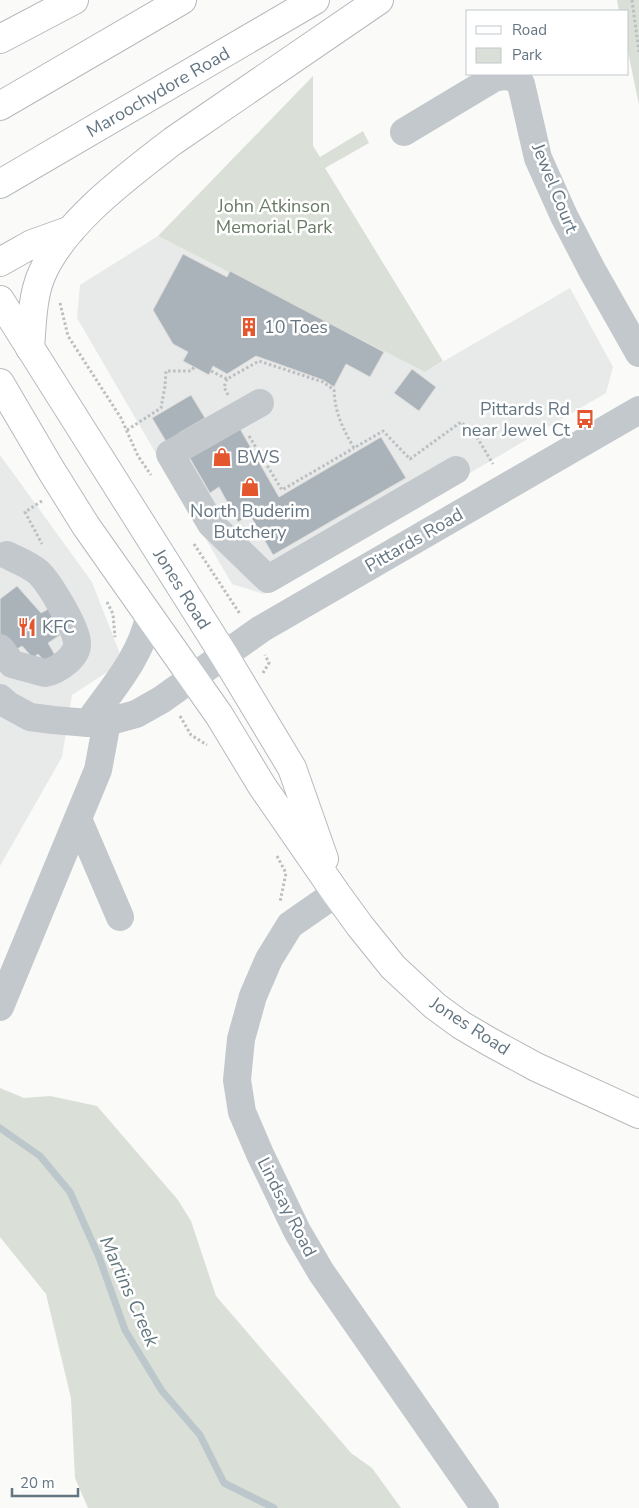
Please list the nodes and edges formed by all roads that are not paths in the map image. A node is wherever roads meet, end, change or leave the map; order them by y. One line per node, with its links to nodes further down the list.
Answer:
1 (74, 0): 5 (main road)
2 (182, 0): 6 (main road)
3 (316, 0): 8 (main road, Maroochydore Road)
4 (379, 0): 9 (main road)
5 (0, 39)
6 (0, 106)
7 (404, 132): 13 (street, Jewel Court)
8 (0, 184)
9 (71, 230): 10 (main road); 12 (main road)
10 (0, 262)
11 (0, 300): 12 (main road, Jones Road)
12 (30, 348): 21 (main road, Jones Road)
13 (639, 354)
14 (0, 383): 19 (main road, Jones Road)
15 (249, 410): 17 (street)
16 (639, 410): 21 (street, Pittards Road)
17 (456, 470)
18 (7, 555): 20 (street)
19 (149, 617): 22 (main road, Jones Road); 24 (street)
20 (0, 648)
21 (224, 654): 22 (street, Pittards Road); 26 (main road, Jones Road)
22 (193, 677): 24 (street, Pittards Road); 26 (main road, Jones Road)
23 (0, 698): 24 (street)
24 (98, 723): 25 (street)
25 (78, 819): 27 (street); 28 (street)
26 (336, 893): 29 (main road, Jones Road); 30 (street, Lindsay Road)
27 (120, 917)
28 (0, 1008)
29 (639, 1114)
30 (485, 1508)

